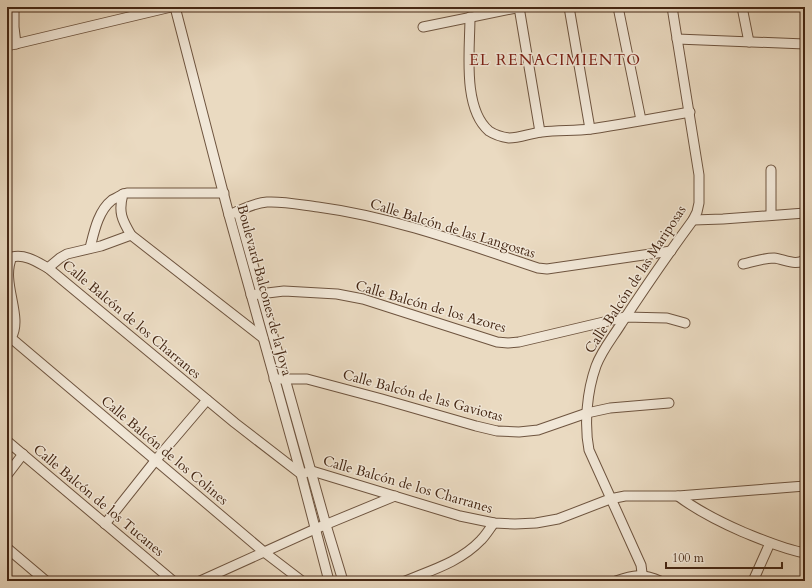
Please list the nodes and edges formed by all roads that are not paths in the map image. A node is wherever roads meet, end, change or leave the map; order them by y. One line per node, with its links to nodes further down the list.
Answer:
1 (171, 7): 13 (street)
2 (175, 7): 21 (street, Boulevard Balcones de la Joya)
3 (520, 7): 9 (street); 19 (street)
4 (569, 7): 18 (street)
5 (618, 7): 17 (street)
6 (672, 7): 11 (street, Calle Balcón de las Mariposas)
7 (742, 7): 12 (street)
8 (12, 12): 13 (street)
9 (470, 17): 10 (street); 19 (street)
10 (422, 27)
11 (677, 39): 12 (street); 16 (street, Calle Balcón de las Mariposas)
12 (749, 42): 14 (street)
13 (16, 44): 15 (street)
14 (805, 44)
15 (7, 46)
16 (690, 112): 17 (street); 27 (street, Calle Balcón de las Mariposas)
17 (641, 120): 18 (street)
18 (590, 129): 19 (street)
19 (540, 132)
20 (771, 170): 26 (street)
21 (224, 193): 22 (street); 25 (street, Boulevard Balcones de la Joya)
22 (124, 194): 28 (street); 29 (street)
23 (238, 211): 25 (street, Calle Balcón de las Langostas); 30 (street, Calle Balcón de las Langostas); 34 (street, Boulevard Balcones de la Joya)
24 (805, 213): 26 (street)
25 (229, 215): 35 (street, Boulevard Balcones de la Joya)
26 (771, 215): 27 (street)
27 (692, 220): 30 (street, Calle Balcón de las Mariposas)
28 (131, 235): 29 (street); 39 (street)
29 (90, 248): 33 (street)
30 (671, 251): 36 (street, Calle Balcón de las Mariposas)
31 (805, 259): 32 (street)
32 (743, 264)
33 (48, 268): 38 (street, Calle Balcón de los Charranes); 42 (street, Calle Balcón de los Charranes)
34 (262, 293): 35 (street, Calle Balcón de los Azores); 36 (street, Calle Balcón de los Azores); 40 (street, Boulevard Balcones de la Joya)
35 (251, 295): 39 (street, Boulevard Balcones de la Joya)
36 (625, 317): 37 (street, Calle Balcón de los Azores); 44 (street, Calle Balcón de las Mariposas)
37 (685, 323)
38 (9, 338): 47 (street, Calle Balcón de los Colines)
39 (263, 338): 41 (street, Boulevard Balcones de la Joya)
40 (286, 378): 41 (street, Calle Balcón de las Gaviotas); 44 (street, Calle Balcón de las Gaviotas); 48 (street, Boulevard Balcones de la Joya)
41 (274, 379): 49 (street, Boulevard Balcones de la Joya)
42 (207, 400): 47 (street); 49 (street, Calle Balcón de los Charranes)
43 (669, 403): 44 (street, Calle Balcón de las Gaviotas)
44 (587, 413): 54 (street, Calle Balcón de las Mariposas)
45 (7, 441): 46 (street, Calle Balcón de los Tucanes)
46 (23, 454): 50 (street); 56 (street, Calle Balcón de los Tucanes)
47 (156, 461): 56 (street); 61 (street, Calle Balcón de los Colines)
48 (312, 471): 49 (street, Calle Balcón de los Charranes); 52 (street, Calle Balcón de los Charranes); 57 (street, Boulevard Balcones de la Joya)
49 (301, 474): 58 (street, Boulevard Balcones de la Joya)
50 (7, 475)
51 (805, 486): 53 (street, Calle Balcón de los Charranes)
52 (395, 496): 55 (street, Calle Balcón de los Charranes); 57 (street)
53 (678, 496): 54 (street, Calle Balcón de los Charranes); 59 (street)
54 (610, 499): 55 (street, Calle Balcón de los Charranes); 63 (street, Calle Balcón de las Mariposas)
55 (494, 523): 70 (street)
56 (105, 524): 65 (street, Calle Balcón de los Tucanes)
57 (326, 525): 58 (street); 69 (street, Boulevard Balcones de la Joya)
58 (315, 529): 61 (street); 68 (street, Boulevard Balcones de la Joya)
59 (770, 543): 62 (street); 73 (street)
60 (7, 548): 64 (street)
61 (264, 552): 66 (street); 67 (street, Calle Balcón de los Colines)
62 (805, 553)
63 (643, 578): 71 (street); 72 (street)
64 (46, 581)
65 (173, 581)
66 (200, 581)
67 (302, 581)
68 (328, 581)
69 (343, 581)
70 (405, 581)
71 (616, 581)
72 (660, 581)
73 (753, 581)

